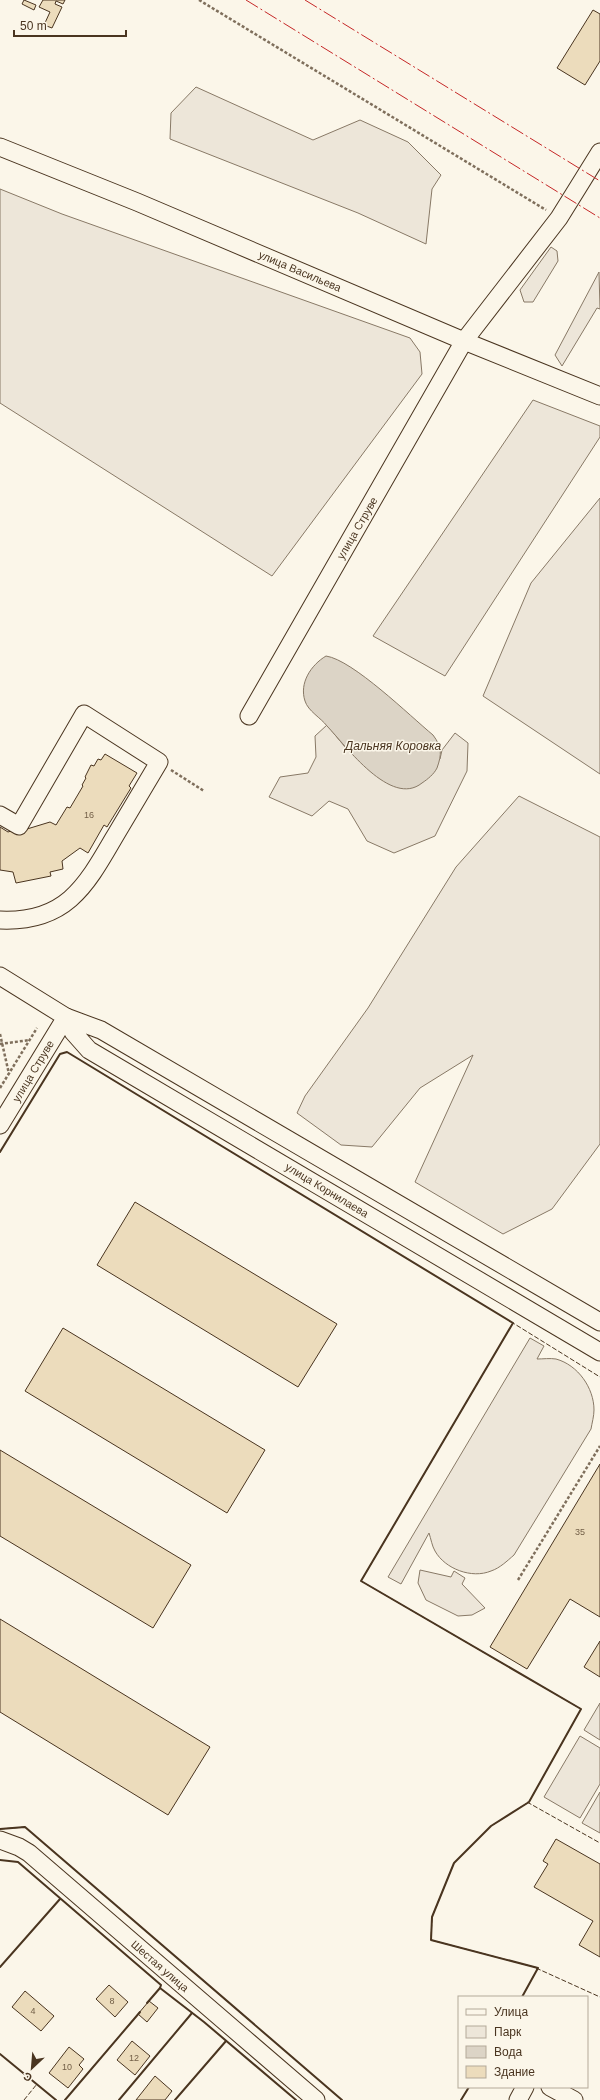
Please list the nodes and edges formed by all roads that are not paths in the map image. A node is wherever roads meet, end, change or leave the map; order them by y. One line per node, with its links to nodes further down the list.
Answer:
1 (0, 147): 3 (street, улица Васильева)
2 (600, 152): 3 (street, улица Струве)
3 (464, 340): 4 (street, улица Васильева); 5 (street, улица Струве)
4 (600, 396)
5 (249, 716)
6 (0, 815): 7 (street)
7 (0, 920)
8 (0, 976): 9 (street)
9 (66, 1017): 10 (street, улица Струве); 11 (street); 12 (street, улица Корнилаева)
10 (0, 1125)
11 (600, 1322)
12 (600, 1352)
13 (0, 1840): 16 (street, Шестая улица)
14 (524, 2088): 17 (street)
15 (552, 2088): 18 (street)
16 (316, 2100)
17 (518, 2100)
18 (574, 2100)

